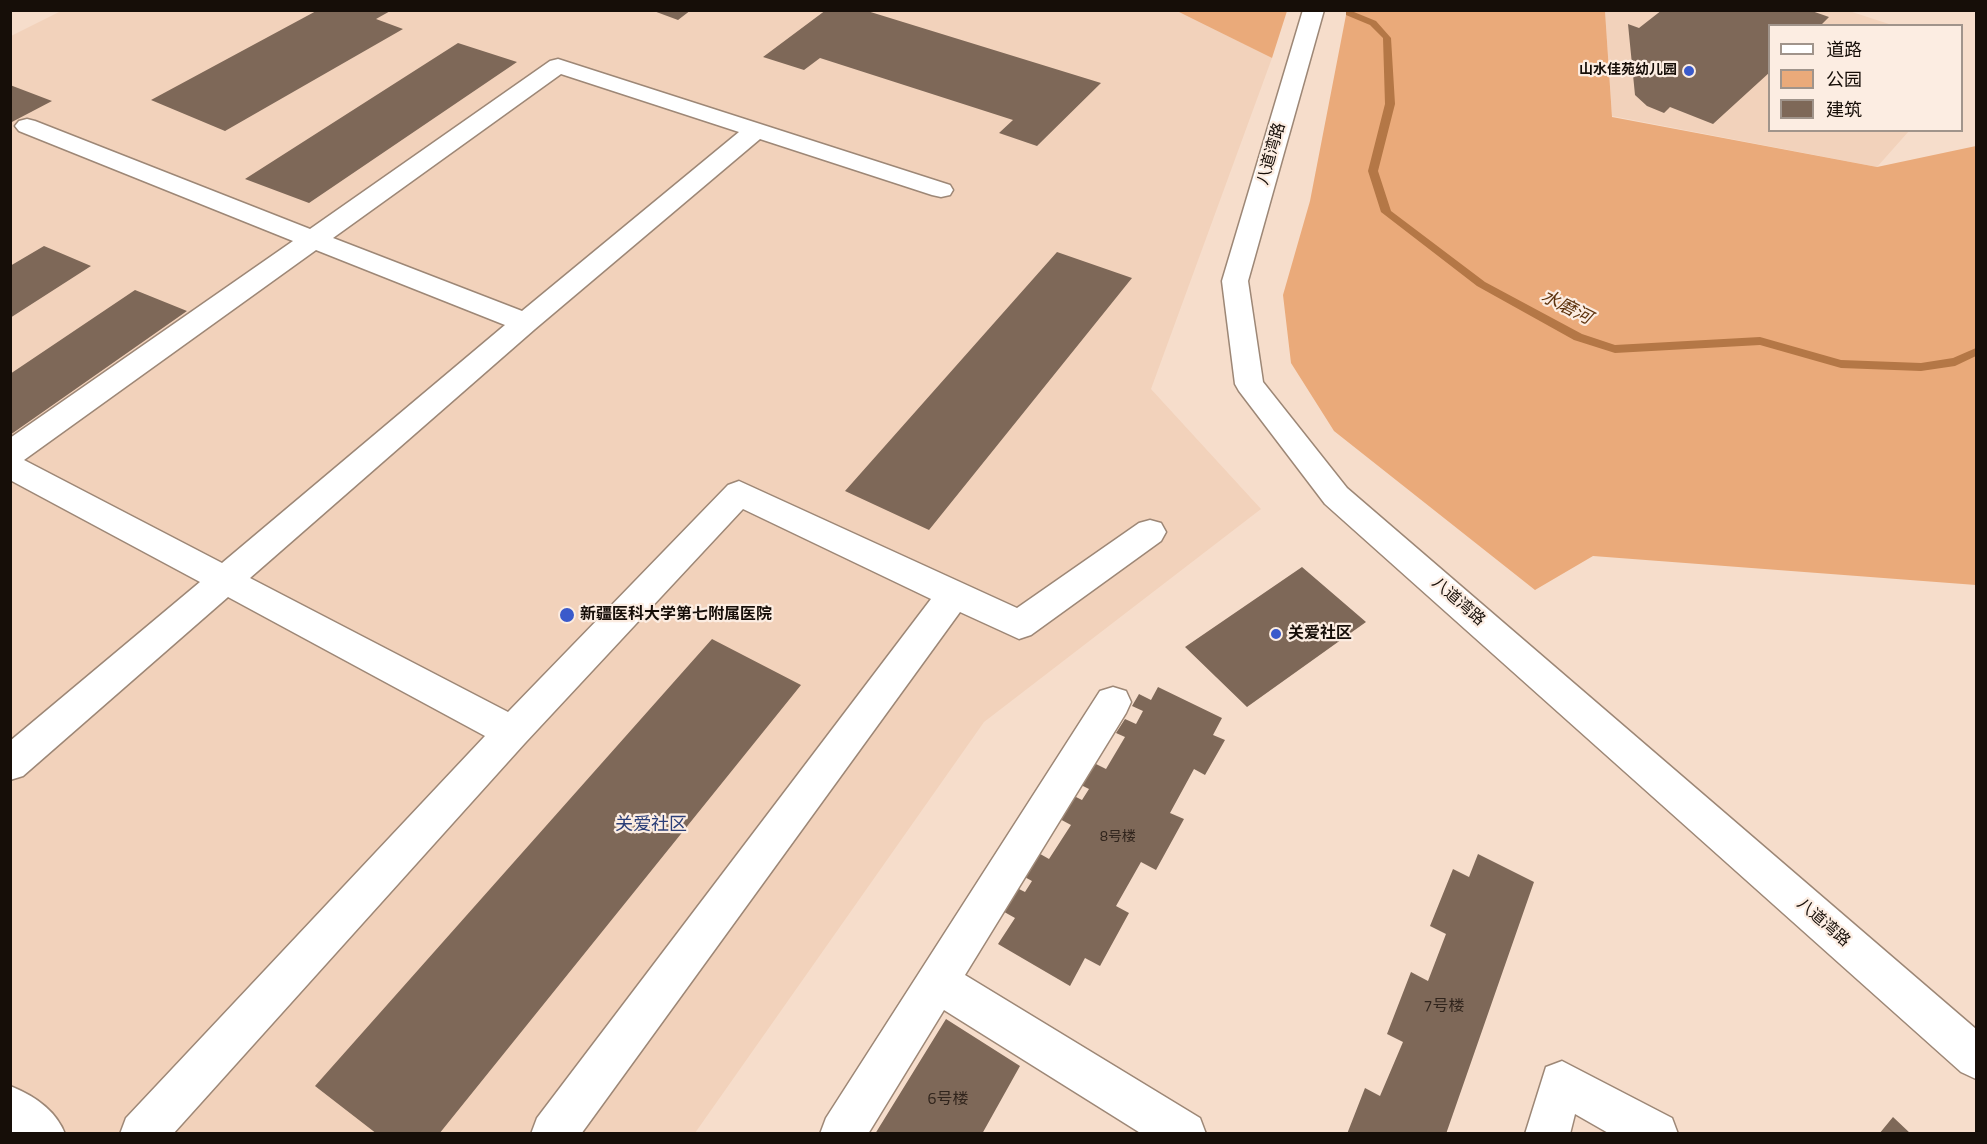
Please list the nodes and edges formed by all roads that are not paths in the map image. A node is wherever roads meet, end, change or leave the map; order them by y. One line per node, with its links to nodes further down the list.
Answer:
1 (1314, 10): 16 (street, 八道湾路)
2 (27, 126): 5 (street)
3 (756, 130): 4 (street); 5 (street); 6 (street)
4 (940, 190)
5 (314, 239): 6 (street); 7 (street)
6 (525, 323): 10 (street)
7 (10, 454)
8 (10, 466): 10 (street)
9 (1150, 532): 11 (street)
10 (225, 580): 13 (street); 14 (street)
11 (954, 594): 13 (street); 20 (street)
12 (1113, 702): 15 (street)
13 (512, 732): 19 (street)
14 (10, 764)
15 (937, 982): 21 (street); 22 (street)
16 (1977, 1057)
17 (10, 1108): 18 (street)
18 (44, 1134)
19 (142, 1134)
20 (553, 1134)
21 (842, 1134)
22 (1184, 1134)
23 (1547, 1134): 24 (street)
24 (1656, 1134)

